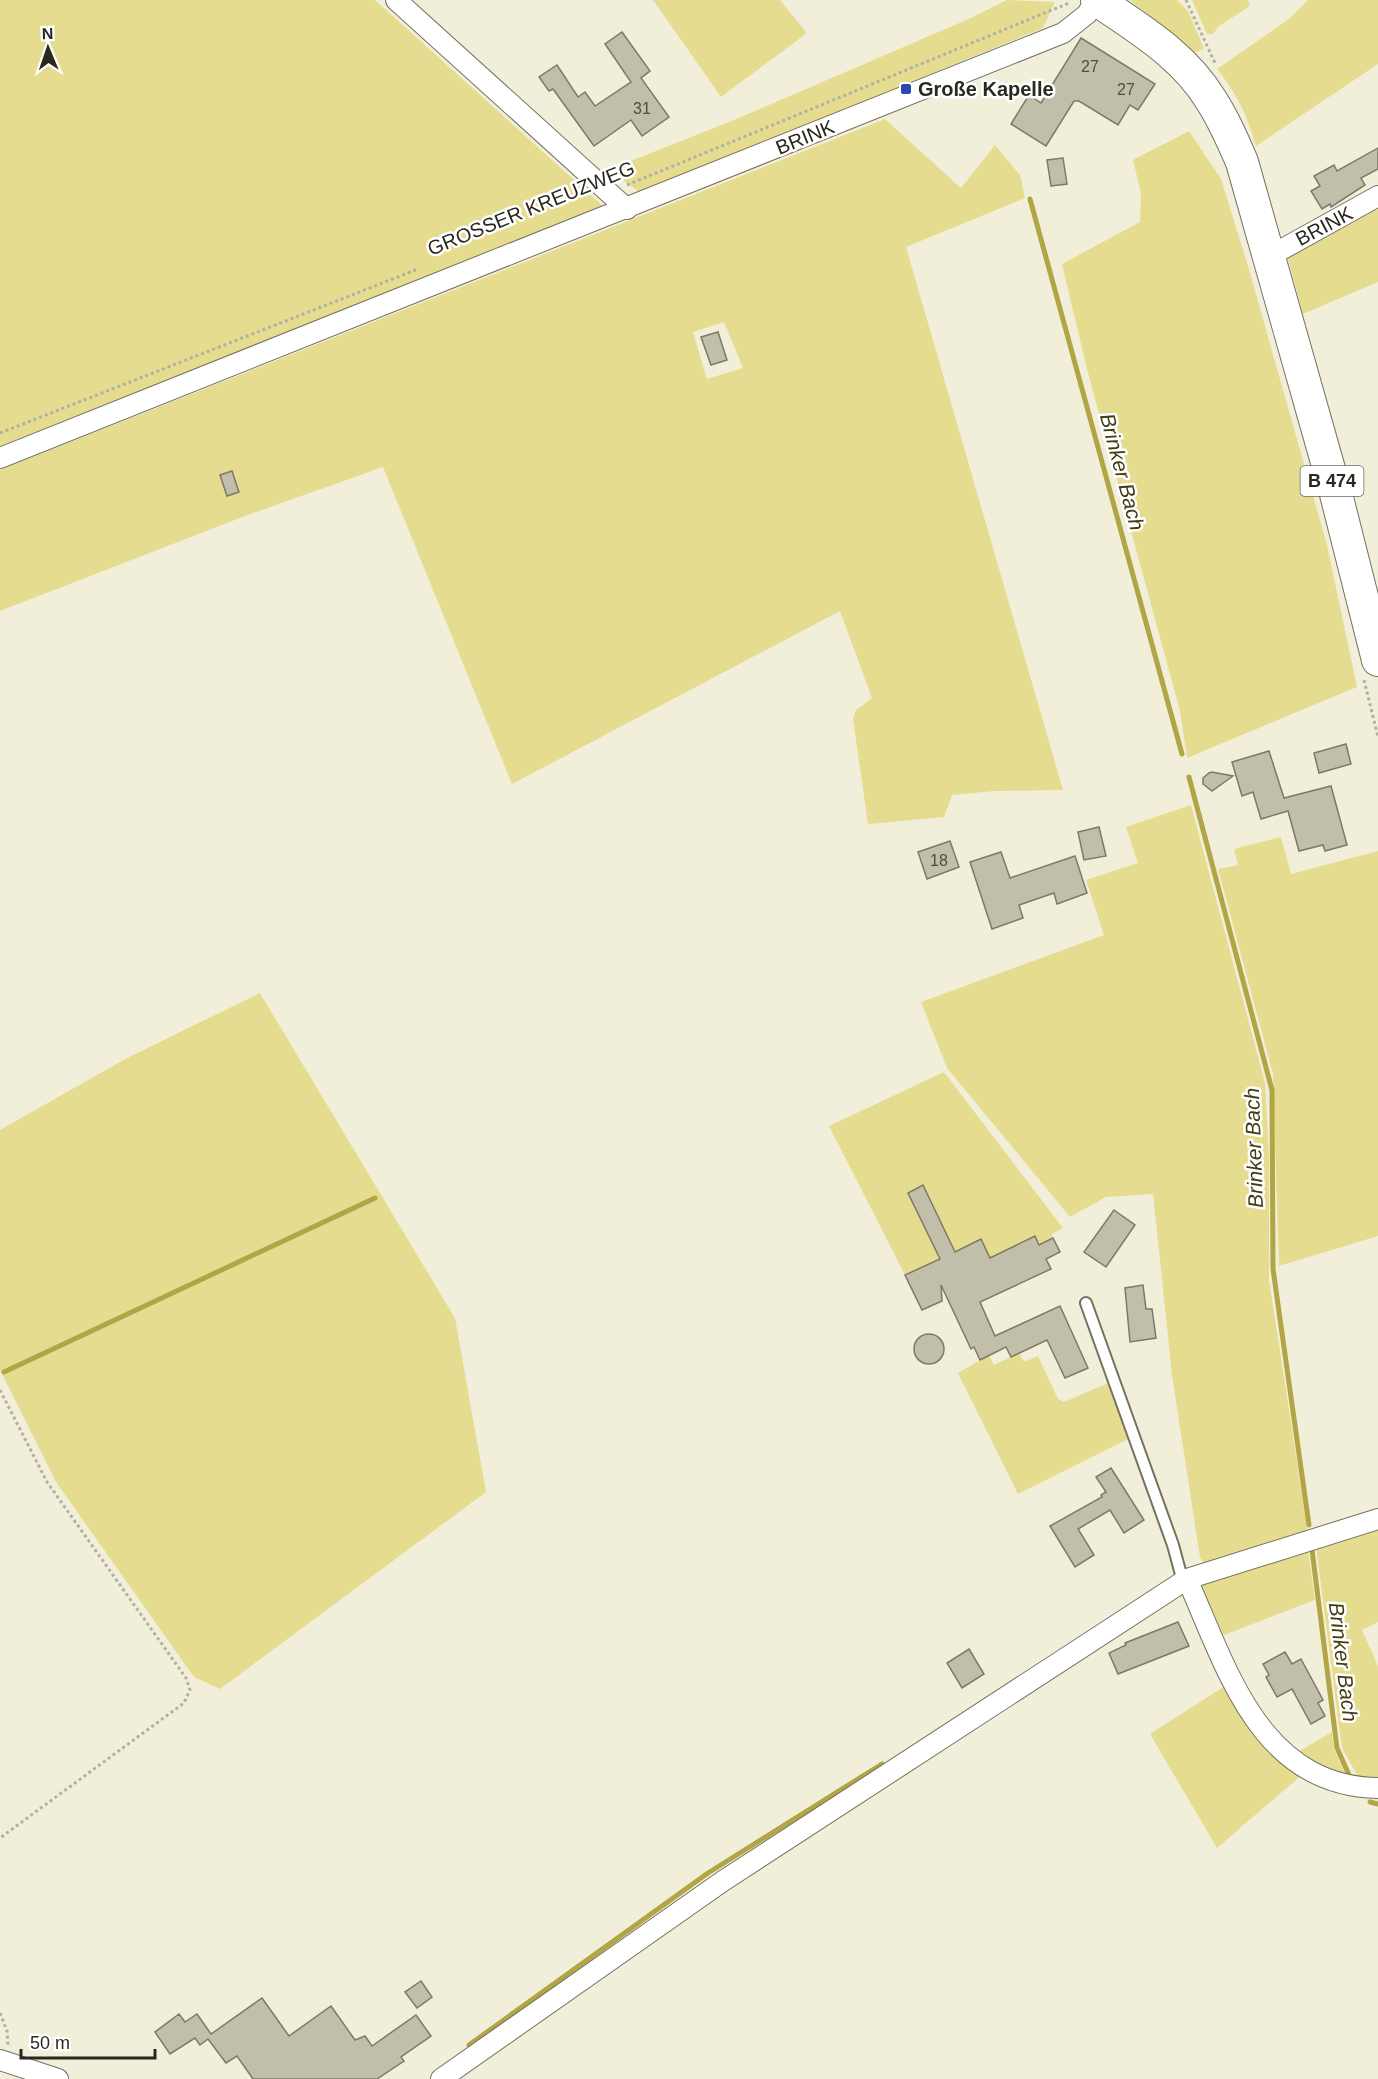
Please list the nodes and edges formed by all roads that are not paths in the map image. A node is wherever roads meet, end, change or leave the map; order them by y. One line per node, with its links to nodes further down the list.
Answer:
1 (396, 0): 4 (street)
2 (1082, 1): 4 (street, BRINK); 5 (main road, B 474)
3 (1378, 196): 5 (street, BRINK)
4 (627, 209): 6 (street, BRINK)
5 (1270, 256): 7 (main road, B 474)
6 (0, 458)
7 (1378, 660)
8 (1086, 1304): 10 (lane)
9 (1378, 1519): 10 (street)
10 (1185, 1580): 11 (street); 14 (street)
11 (1378, 1788)
12 (2, 2061): 13 (street)
13 (58, 2079)
14 (441, 2079)

